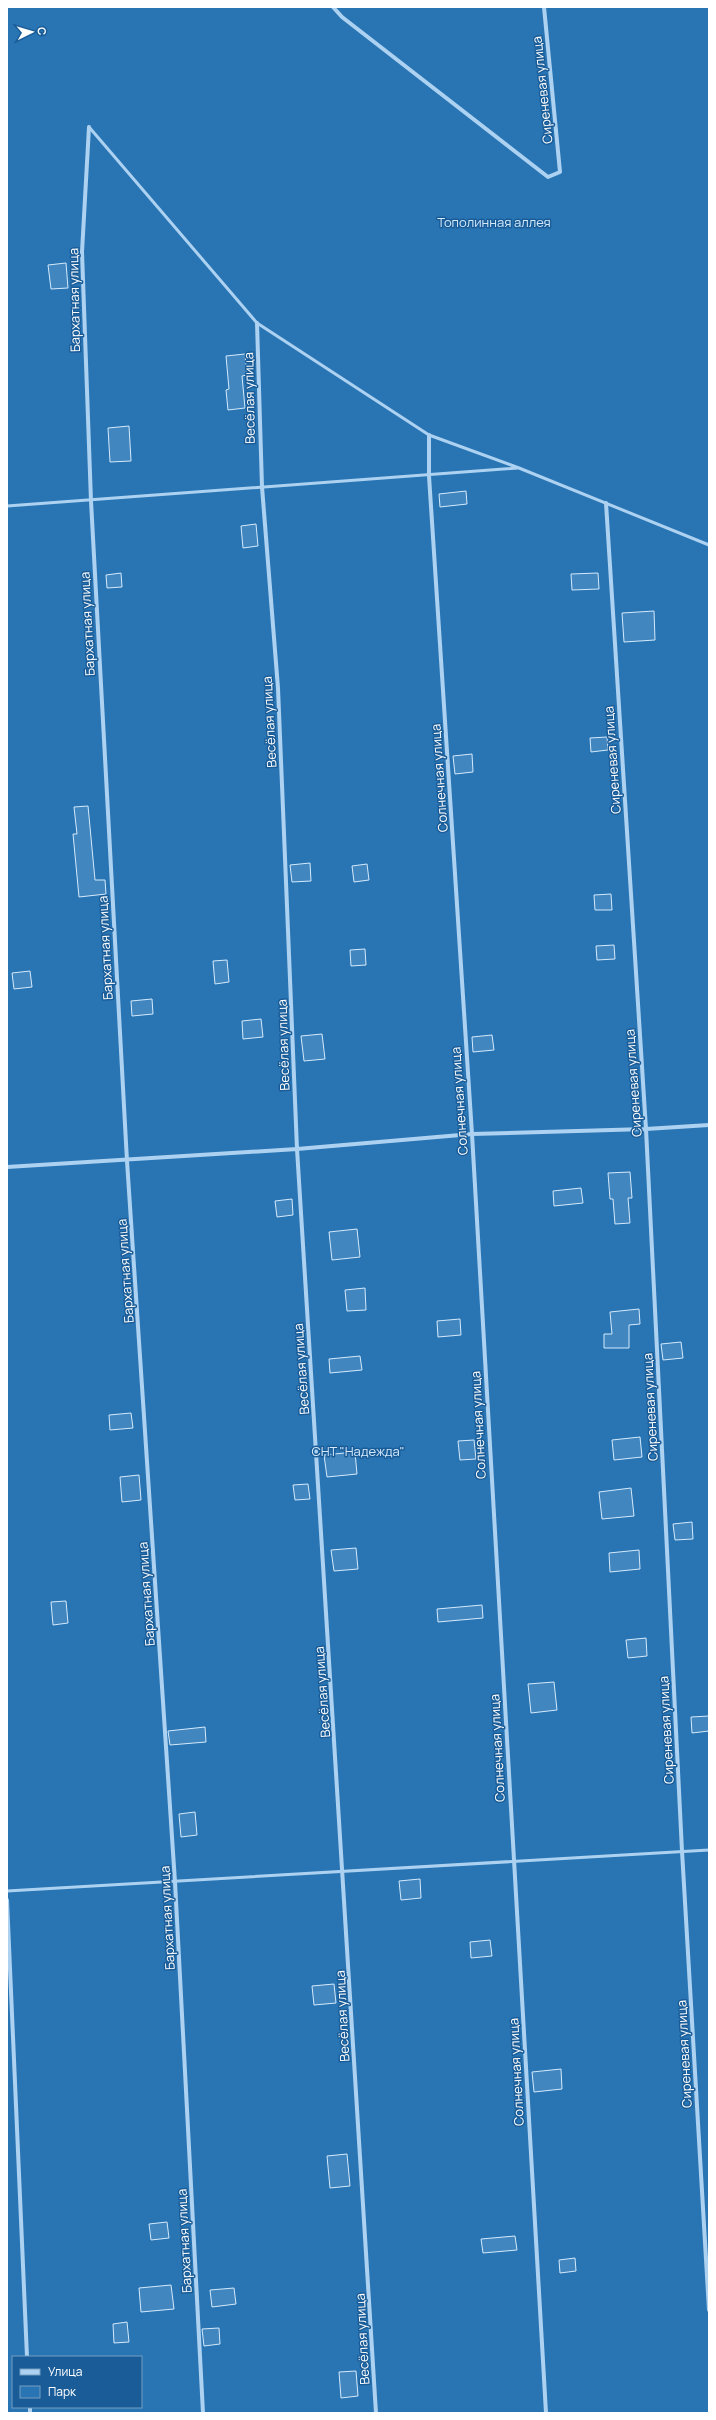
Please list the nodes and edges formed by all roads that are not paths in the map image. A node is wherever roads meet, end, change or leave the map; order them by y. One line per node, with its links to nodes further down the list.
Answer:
1 (333, 7): 2 (street, Сиреневая улица)
2 (544, 7)
3 (90, 127): 4 (lane); 9 (street, Бархатная улица)
4 (257, 323): 5 (lane); 8 (street, Весёлая улица)
5 (429, 435): 6 (lane); 7 (street, Солнечная улица)
6 (519, 468): 7 (lane); 10 (lane)
7 (429, 476): 8 (lane); 15 (street, Солнечная улица)
8 (262, 487): 9 (lane); 16 (street, Весёлая улица)
9 (90, 501): 11 (lane); 17 (street, Бархатная улица)
10 (606, 503): 12 (lane); 14 (street, Сиреневая улица)
11 (7, 506)
12 (709, 545)
13 (709, 1124): 14 (street)
14 (646, 1129): 15 (street); 20 (street, Сиреневая улица)
15 (472, 1134): 16 (street); 21 (street, Солнечная улица)
16 (298, 1149): 17 (street); 22 (street, Весёлая улица)
17 (127, 1161): 18 (street); 23 (street, Бархатная улица)
18 (7, 1167)
19 (709, 1850): 20 (lane)
20 (682, 1851): 21 (lane); 26 (street, Сиреневая улица)
21 (514, 1862): 22 (lane); 30 (street, Солнечная улица)
22 (344, 1872): 23 (lane); 29 (street, Весёлая улица)
23 (175, 1882): 24 (lane); 28 (street, Бархатная улица)
24 (7, 1891)
25 (7, 1900): 27 (street)
26 (709, 2310)
27 (27, 2356)
28 (203, 2413)
29 (376, 2413)
30 (546, 2413)

